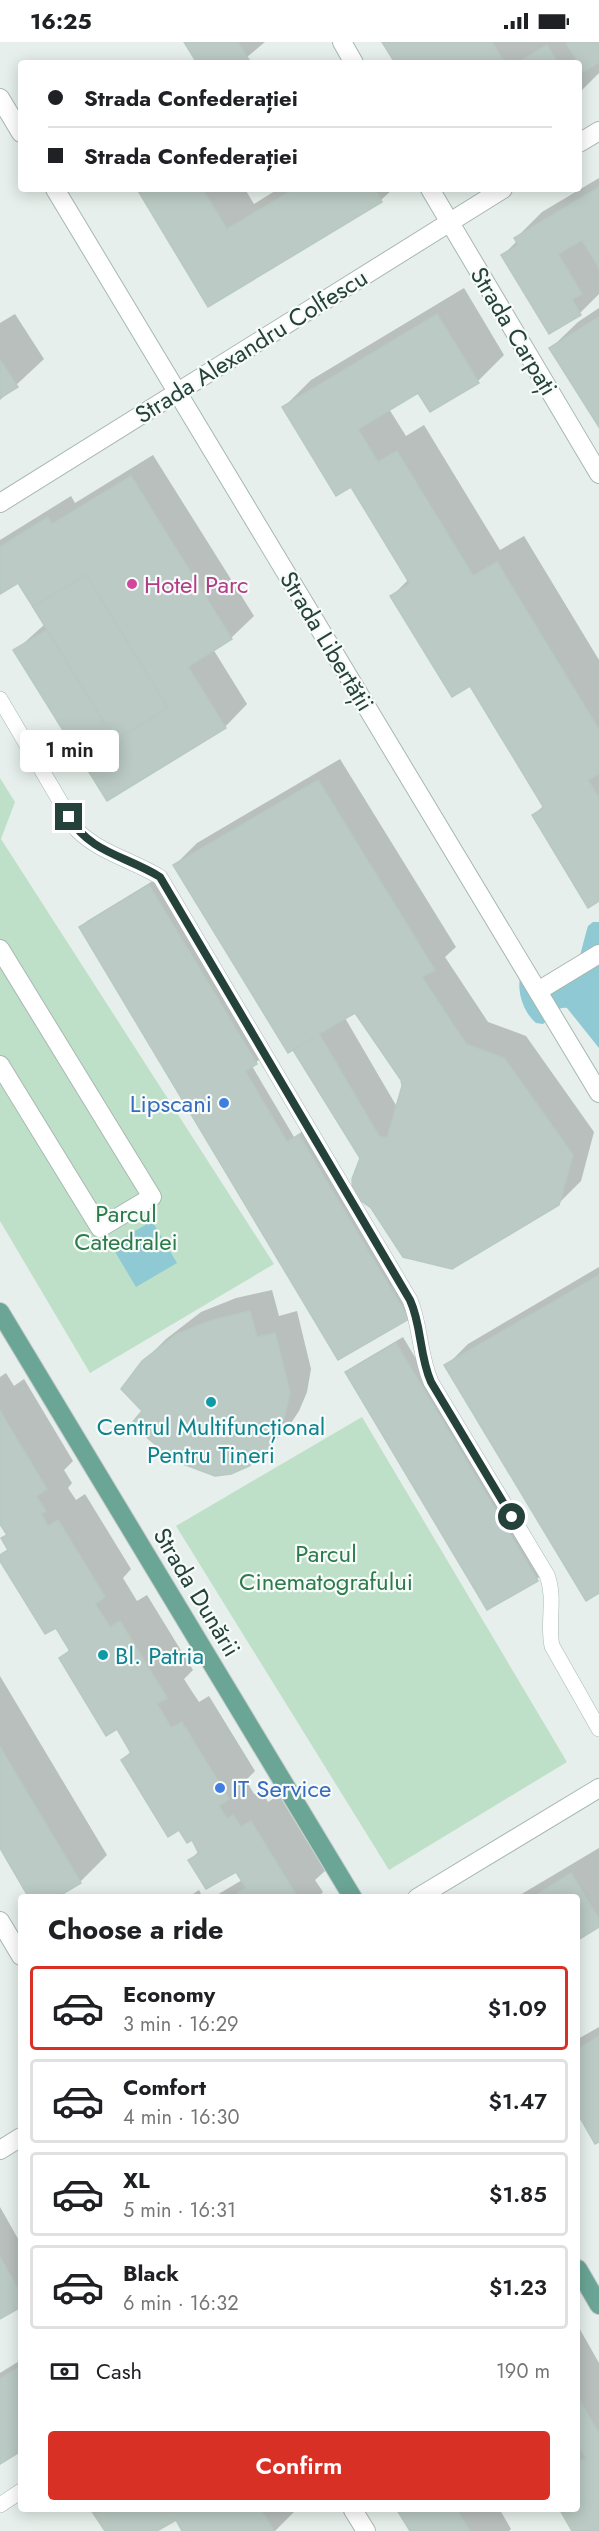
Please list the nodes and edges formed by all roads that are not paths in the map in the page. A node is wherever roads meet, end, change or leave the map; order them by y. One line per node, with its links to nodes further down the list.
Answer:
1 (342, 42): 2 (street)
2 (352, 60)
3 (0, 98): 4 (street)
4 (18, 128)
5 (599, 130): 6 (street)
6 (582, 141)
7 (57, 192): 11 (street, Strada Libertății)
8 (431, 192): 10 (street, Strada Carpați)
9 (498, 192): 10 (street, Strada Alexandru Colfescu)
10 (449, 222): 11 (street, Strada Alexandru Colfescu); 12 (street, Strada Carpați)
11 (177, 392): 13 (street, Strada Alexandru Colfescu); 17 (street, Strada Libertății)
12 (599, 474)
13 (0, 503)
14 (0, 699): 21 (lane)
15 (0, 949): 18 (street)
16 (599, 954): 17 (street)
17 (538, 991): 19 (street, Strada Libertății)
18 (0, 1065)
19 (599, 1093)
20 (3, 1323): 23 (main road, Strada Dunării)
21 (599, 1730)
22 (599, 1788): 24 (street)
23 (351, 1894)
24 (424, 1894)
25 (0, 1921): 26 (street)
26 (18, 1951)
27 (18, 2139): 28 (street)
28 (0, 2150)
29 (580, 2272): 30 (main road)
30 (599, 2305)
31 (18, 2493): 32 (lane)
32 (0, 2505)
33 (354, 2512): 34 (street)
34 (366, 2531)

